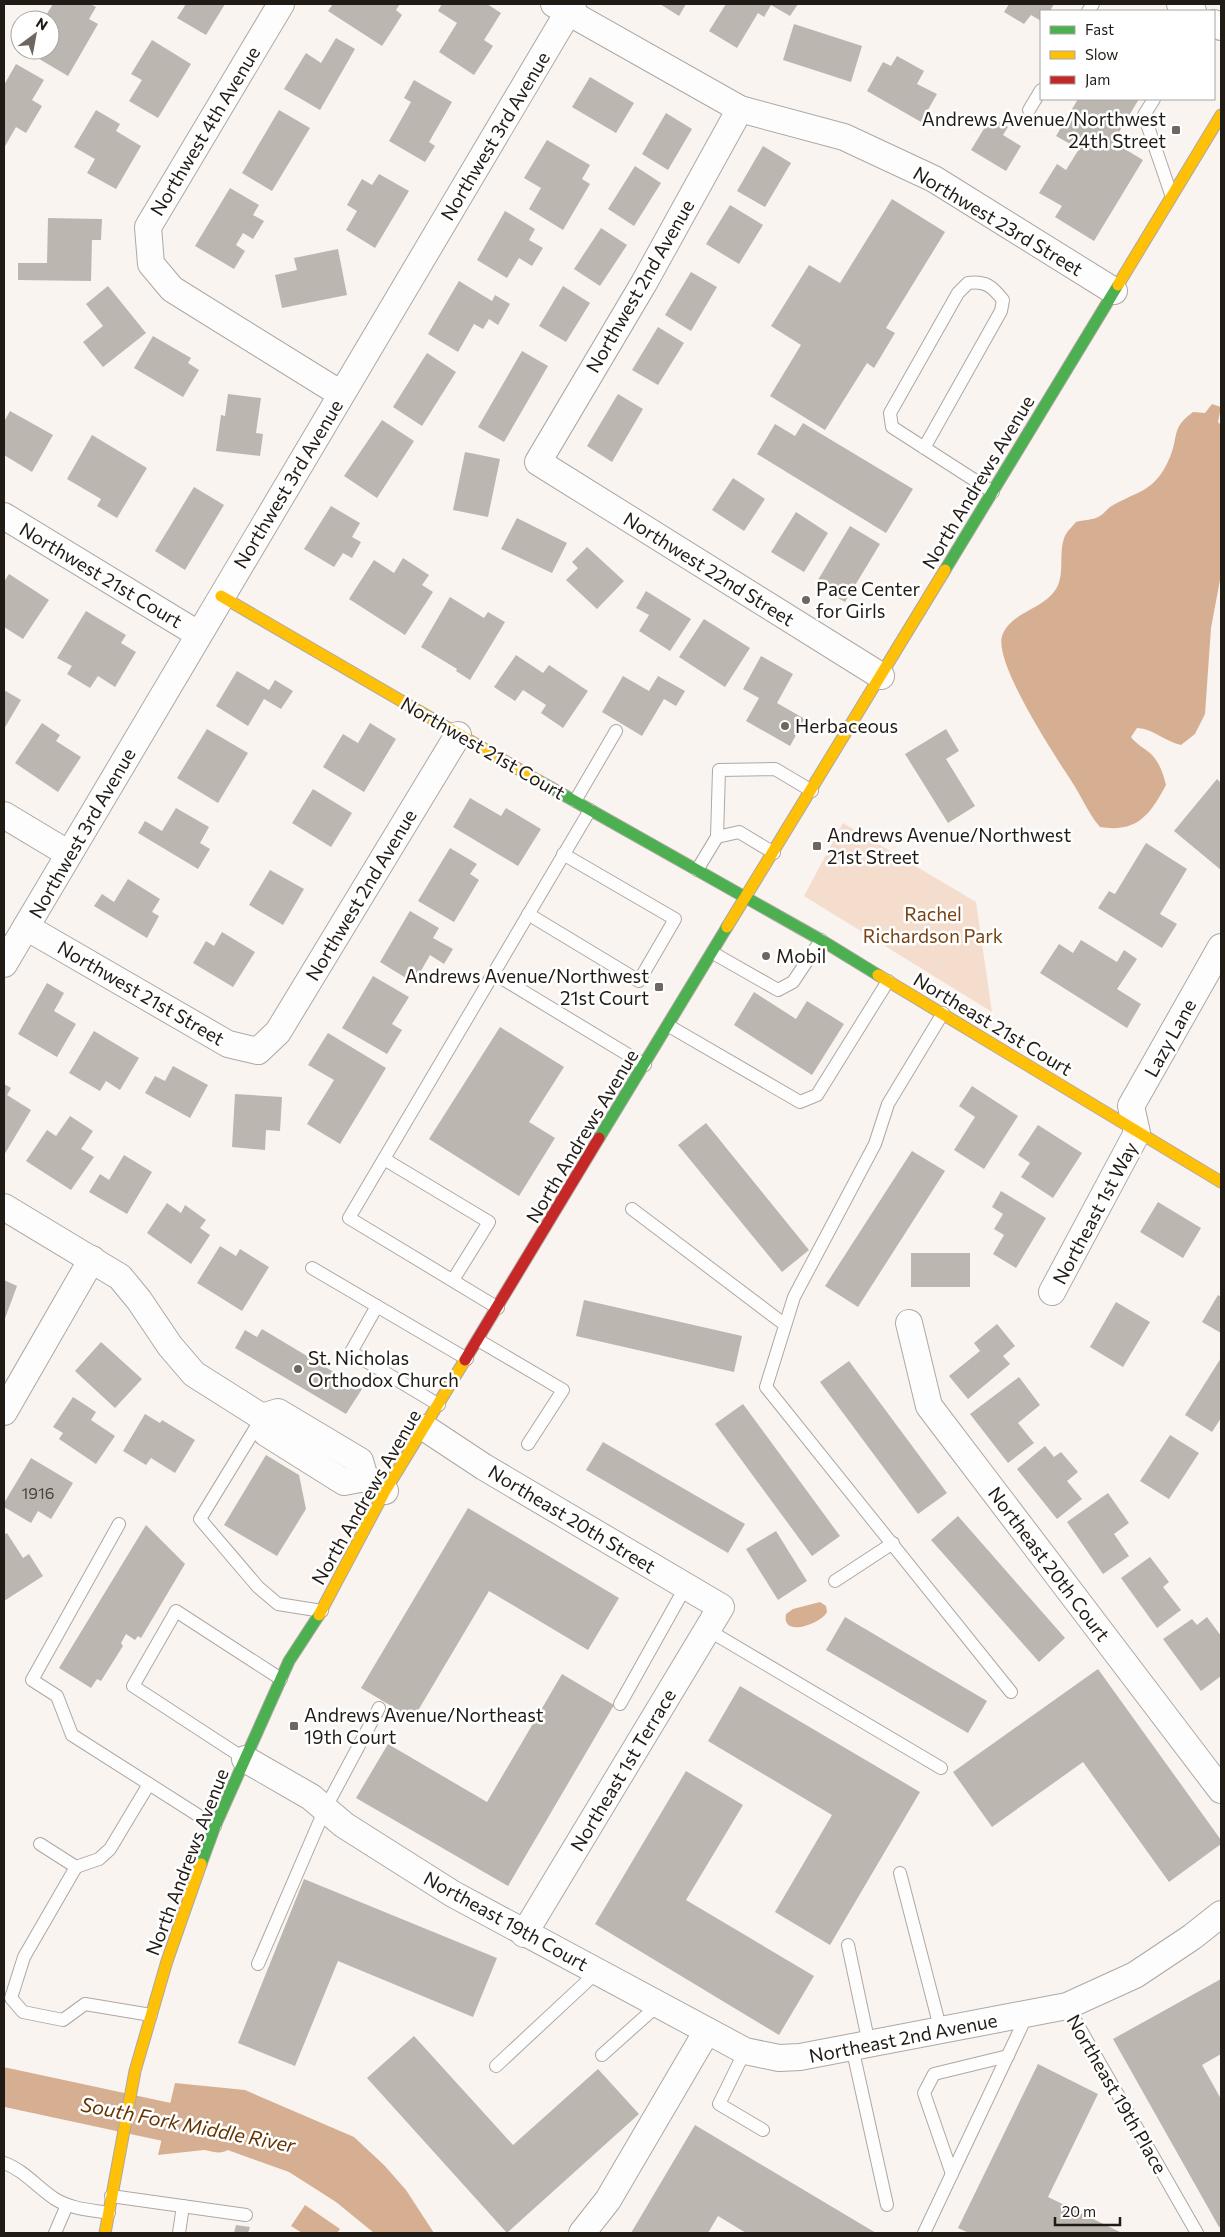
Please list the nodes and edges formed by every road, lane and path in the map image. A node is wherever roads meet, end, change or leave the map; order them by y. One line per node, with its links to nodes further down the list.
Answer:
1 (281, 4): 12 (street, Northwest 4th Avenue)
2 (1180, 4): 4 (street)
3 (565, 6): 7 (street, Northwest 23rd Street); 12 (street, Northwest 3rd Avenue)
4 (1192, 10)
5 (1040, 92): 8 (lane)
6 (1153, 100): 10 (lane)
7 (740, 109): 11 (street, Northwest 23rd Street); 14 (street, Northwest 2nd Avenue)
8 (1029, 110)
9 (1217, 131): 10 (main road, North Andrews Avenue)
10 (1172, 196): 11 (main road, North Andrews Avenue)
11 (1114, 291): 15 (main road, North Andrews Avenue)
12 (342, 394): 17 (street, Northwest 3rd Avenue)
13 (924, 448): 13 (lane); 15 (lane)
14 (538, 462): 19 (street, Northwest 22nd Street)
15 (993, 492): 19 (main road, North Andrews Avenue)
16 (4, 516): 18 (street, Northwest 21st Court)
17 (221, 596): 18 (street, Northwest 3rd Avenue); 21 (main road, Northwest 21st Court)
18 (198, 634): 28 (street, Northwest 3rd Avenue)
19 (881, 676): 22 (main road, North Andrews Avenue)
20 (616, 731): 23 (lane)
21 (458, 735): 23 (main road, Northwest 21st Court); 42 (street, Northwest 2nd Avenue)
22 (812, 790): 26 (lane); 27 (main road, North Andrews Avenue)
23 (575, 801): 24 (main road, Northwest 21st Court)
24 (590, 810): 29 (lane); 30 (main road, Northwest 21st Court)
25 (4, 815): 28 (street)
26 (717, 837): 27 (lane); 30 (lane)
27 (774, 853): 31 (main road, North Andrews Avenue)
28 (69, 854): 33 (street, Northwest 3rd Avenue)
29 (563, 854): 32 (lane); 32 (lane)
30 (697, 870): 31 (main road, Northwest 21st Court)
31 (746, 898): 34 (main road, Northeast 21st Court); 36 (main road, North Andrews Avenue)
32 (528, 914): 38 (lane)
33 (26, 927): 37 (street, Northwest 3rd Avenue); 42 (street, Northwest 21st Street)
34 (821, 940): 36 (lane); 39 (main road, Northeast 21st Court)
35 (1221, 946): 44 (street, Lazy Lane)
36 (713, 953): 41 (main road, North Andrews Avenue)
37 (4, 964)
38 (493, 973): 43 (lane); 45 (lane)
39 (888, 981): 40 (main road, Northeast 21st Court); 41 (lane)
40 (943, 1012): 44 (main road, Northeast 21st Court); 56 (lane)
41 (669, 1026): 43 (main road, North Andrews Avenue)
42 (258, 1051)
43 (645, 1065): 54 (main road, North Andrews Avenue)
44 (1138, 1133): 46 (main road, Northeast 21st Court); 52 (street, Northeast 1st Way)
45 (384, 1159): 51 (lane); 51 (lane)
46 (1221, 1182)
47 (4, 1207): 49 (street)
48 (632, 1209): 56 (lane)
49 (92, 1259): 60 (street); 61 (street)
50 (312, 1268): 53 (lane)
51 (453, 1280): 54 (lane)
52 (1052, 1292)
53 (377, 1306): 58 (lane); 59 (lane)
54 (498, 1308): 57 (main road, North Andrews Avenue)
55 (909, 1323): 79 (street, Northeast 20th Court)
56 (784, 1324): 66 (lane)
57 (478, 1340): 58 (main road, North Andrews Avenue); 63 (lane)
58 (467, 1359): 59 (main road, North Andrews Avenue)
59 (439, 1405): 62 (main road, North Andrews Avenue)
60 (4, 1412)
61 (262, 1417): 64 (street); 70 (lane)
62 (425, 1428): 64 (main road, North Andrews Avenue); 68 (street, Northeast 20th Street)
63 (528, 1444)
64 (375, 1485): 70 (main road, North Andrews Avenue)
65 (119, 1524): 78 (lane)
66 (893, 1543): 67 (lane); 73 (lane)
67 (835, 1581)
68 (686, 1586): 69 (street, Northeast 20th Street); 74 (lane)
69 (722, 1607): 71 (street, Northeast 1st Terrace)
70 (322, 1611): 72 (main road, North Andrews Avenue)
71 (708, 1630): 77 (lane); 86 (street, Northeast 1st Terrace)
72 (281, 1679): 76 (main road, North Andrews Avenue); 76 (lane)
73 (1011, 1692)
74 (620, 1704)
75 (379, 1708): 80 (lane)
76 (245, 1759): 80 (street, Northeast 19th Court); 81 (main road, North Andrews Avenue)
77 (941, 1768)
78 (149, 1784): 81 (lane); 83 (lane)
79 (1221, 1790)
80 (325, 1809): 86 (street, Northeast 19th Court); 88 (lane)
81 (215, 1826): 93 (main road, North Andrews Avenue)
82 (40, 1844): 83 (lane)
83 (76, 1866): 93 (lane)
84 (900, 1872): 95 (lane)
85 (1221, 1914): 91 (street, Northeast 2nd Avenue)
86 (524, 1934): 89 (street, Northeast 19th Court)
87 (848, 1945): 96 (lane)
88 (258, 1964)
89 (597, 1972): 90 (street, Northeast 19th Court); 101 (lane)
90 (658, 2005): 94 (street, Northeast 19th Court); 98 (lane)
91 (1067, 2006): 92 (street, Northeast 2nd Avenue); 116 (lane, Northeast 19th Place)
92 (1027, 2015): 95 (street, Northeast 2nd Avenue); 99 (lane, Northeast 2nd Avenue)
93 (151, 2016): 105 (main road, North Andrews Avenue)
94 (707, 2031): 97 (street, Northeast 19th Court); 114 (street)
95 (941, 2031): 96 (street, Northeast 2nd Avenue)
96 (861, 2046): 100 (street, Northeast 2nd Avenue); 107 (lane)
97 (745, 2051): 100 (street, Northeast 19th Court); 102 (lane)
98 (602, 2055)
99 (1008, 2056): 104 (lane, Northeast 2nd Avenue); 104 (lane)
100 (779, 2058)
101 (496, 2066)
102 (763, 2130)
103 (4, 2163): 106 (lane)
104 (952, 2174): 115 (lane, Northeast 2nd Avenue)
105 (111, 2196): 108 (lane); 109 (main road, North Andrews Avenue)
106 (67, 2205): 109 (lane); 111 (lane)
107 (887, 2205)
108 (183, 2206): 110 (lane); 113 (lane)
109 (109, 2213): 112 (main road, North Andrews Avenue)
110 (246, 2215)
111 (55, 2233)
112 (106, 2233)
113 (179, 2233)
114 (582, 2233)
115 (924, 2233)
116 (1197, 2233)

